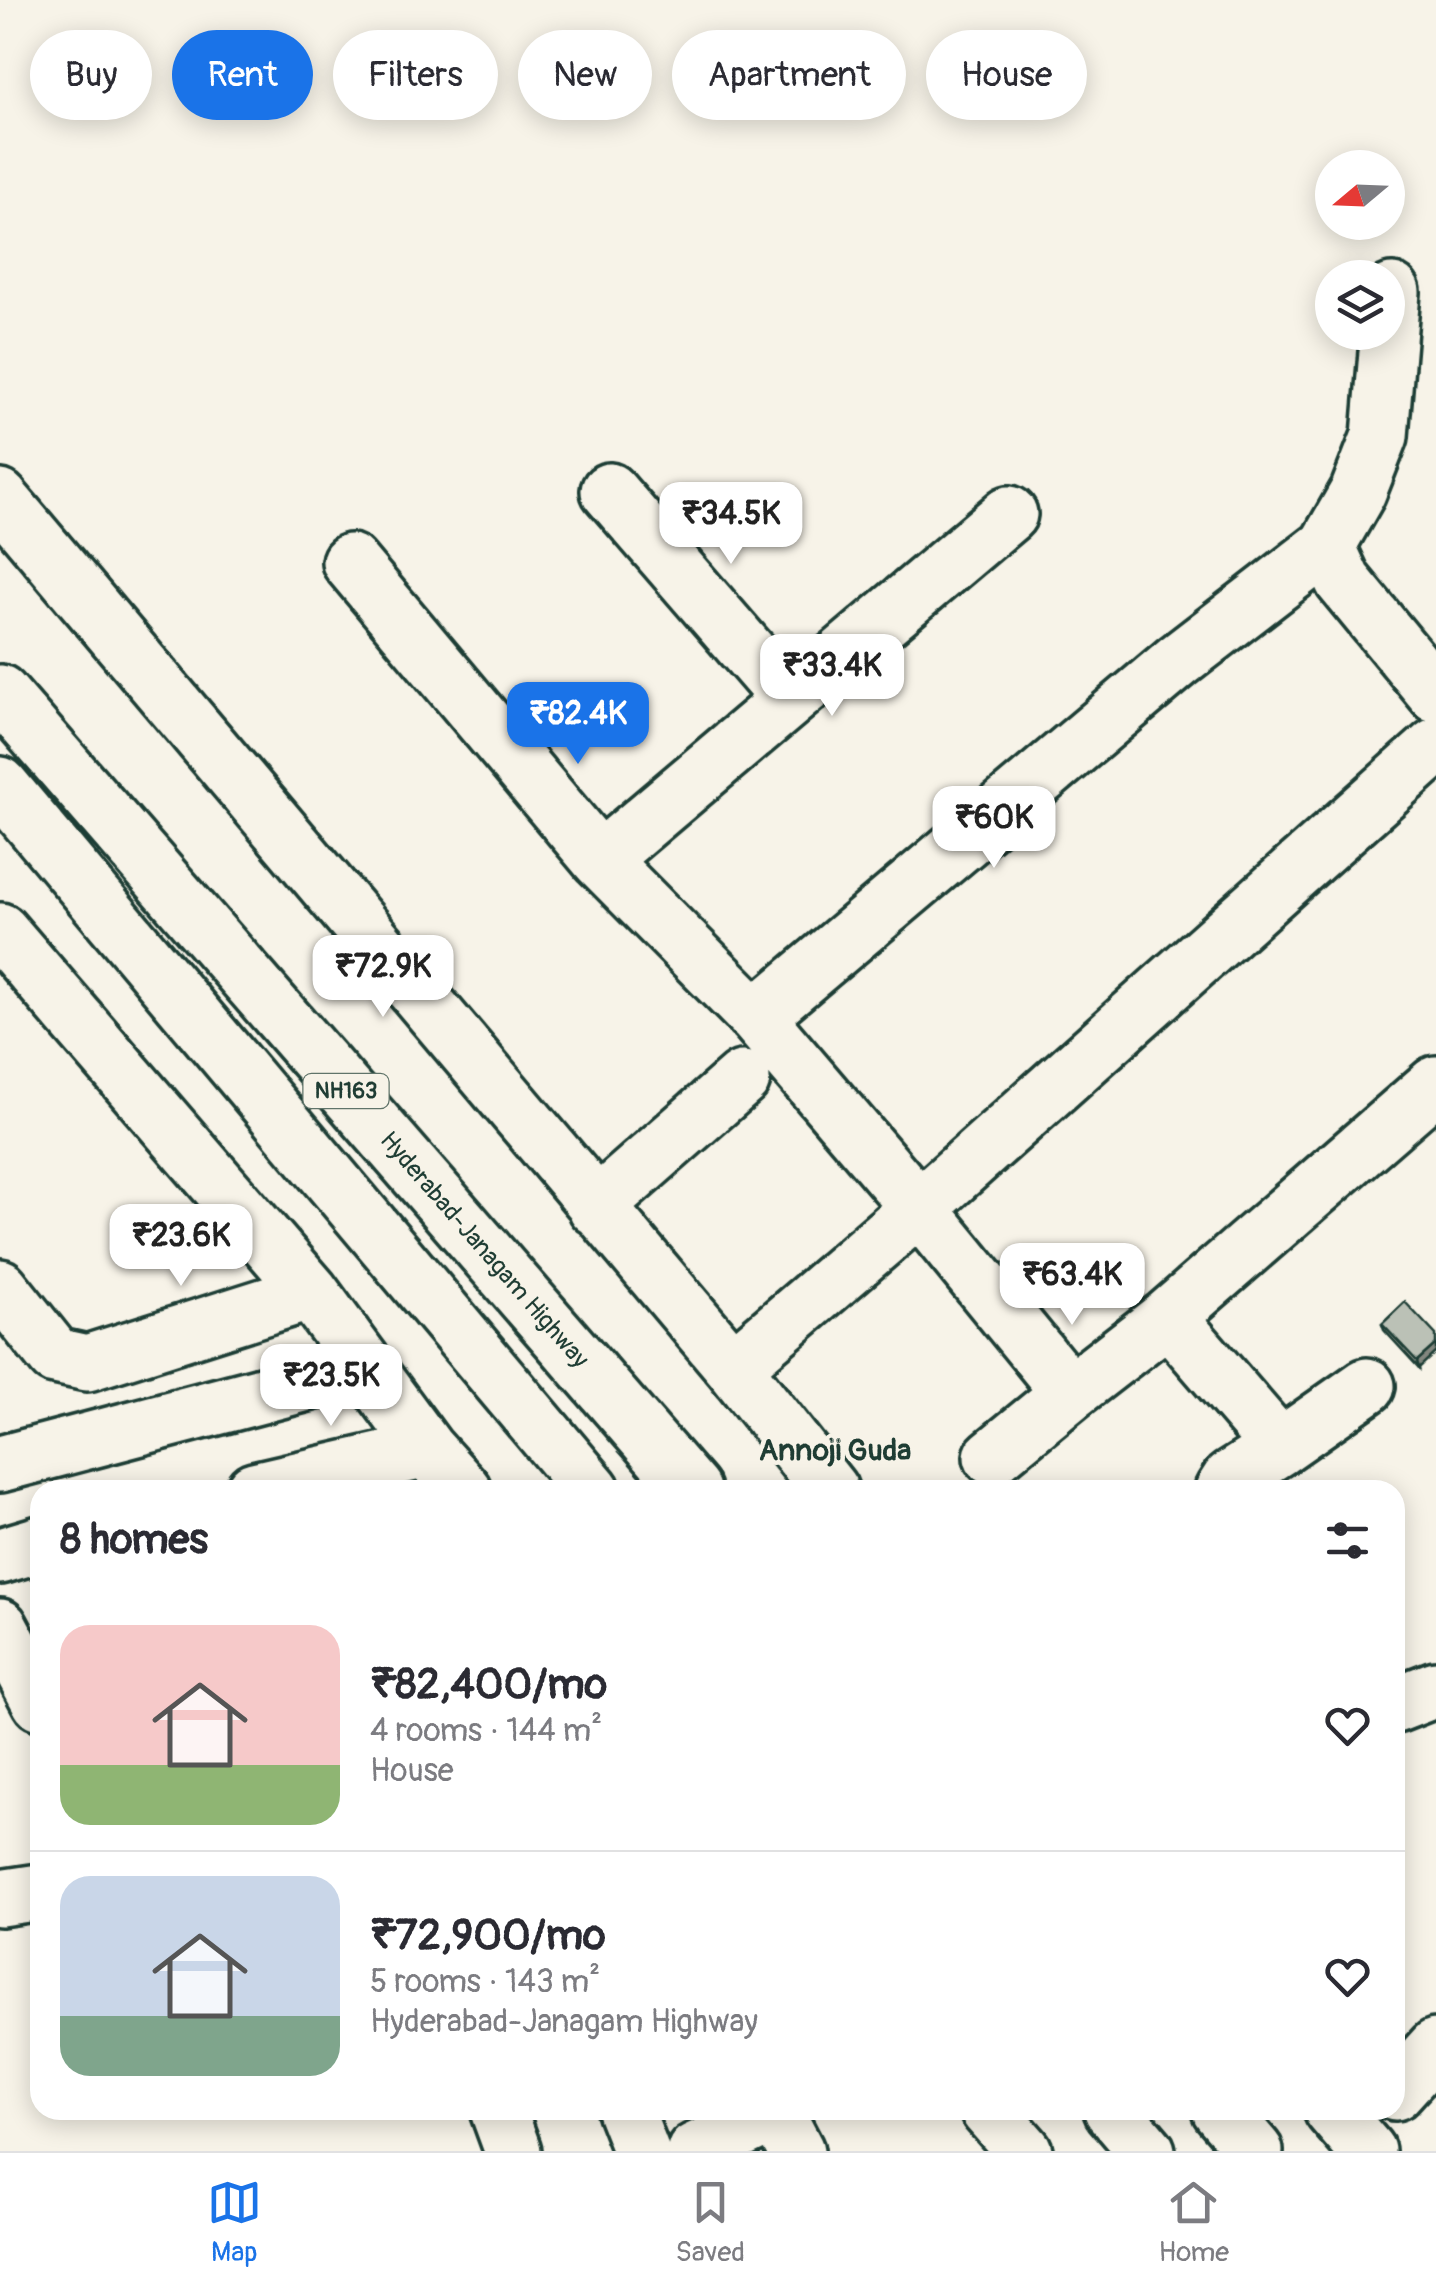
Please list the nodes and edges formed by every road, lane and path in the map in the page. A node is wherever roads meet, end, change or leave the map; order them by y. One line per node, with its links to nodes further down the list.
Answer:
1 (1387, 350): 5 (main road)
2 (609, 491): 9 (main road)
3 (0, 498): 17 (main road)
4 (1008, 514): 9 (main road)
5 (1327, 546): 8 (main road); 14 (main road)
6 (350, 562): 12 (main road)
7 (0, 692): 33 (main road, Hyderabad-Janagam Highway / NH163)
8 (1436, 694)
9 (790, 699): 12 (main road)
10 (1436, 746): 18 (main road)
11 (0, 786): 32 (main road, NH163)
12 (600, 860): 14 (main road)
13 (6, 952): 20 (main road)
14 (756, 1017): 18 (main road)
15 (742, 1079): 17 (main road)
16 (1436, 1084): 21 (main road)
17 (596, 1207): 22 (main road)
18 (919, 1208): 22 (main road); 25 (main road)
19 (0, 1288): 20 (main road)
20 (310, 1292): 23 (main road)
21 (1168, 1317): 25 (main road); 26 (main road)
22 (733, 1367): 34 (main road)
23 (364, 1368): 27 (main road); 29 (main road)
24 (1366, 1386): 26 (main road)
25 (1070, 1393): 28 (main road)
26 (1280, 1448): 35 (main road)
27 (427, 1450): 30 (main road); 31 (main road)
28 (992, 1457)
29 (0, 1464)
30 (297, 1480)
31 (454, 1480)
32 (584, 1480)
33 (683, 1480)
34 (822, 1480)
35 (1229, 1480)
36 (30, 1547): 37 (main road)
37 (0, 1556)
38 (17, 1639): 39 (main road)
39 (30, 1675)
40 (1436, 1689): 41 (main road)
41 (1405, 1701)
42 (30, 1894): 43 (main road)
43 (0, 1898)
44 (502, 2120): 50 (main road)
45 (629, 2120): 51 (main road)
46 (997, 2120): 53 (main road)
47 (1121, 2120): 54 (main road)
48 (1229, 2120): 55 (main road)
49 (784, 2124): 52 (main road)
50 (513, 2151)
51 (641, 2151)
52 (694, 2151)
53 (1024, 2151)
54 (1147, 2151)
55 (1255, 2151)

